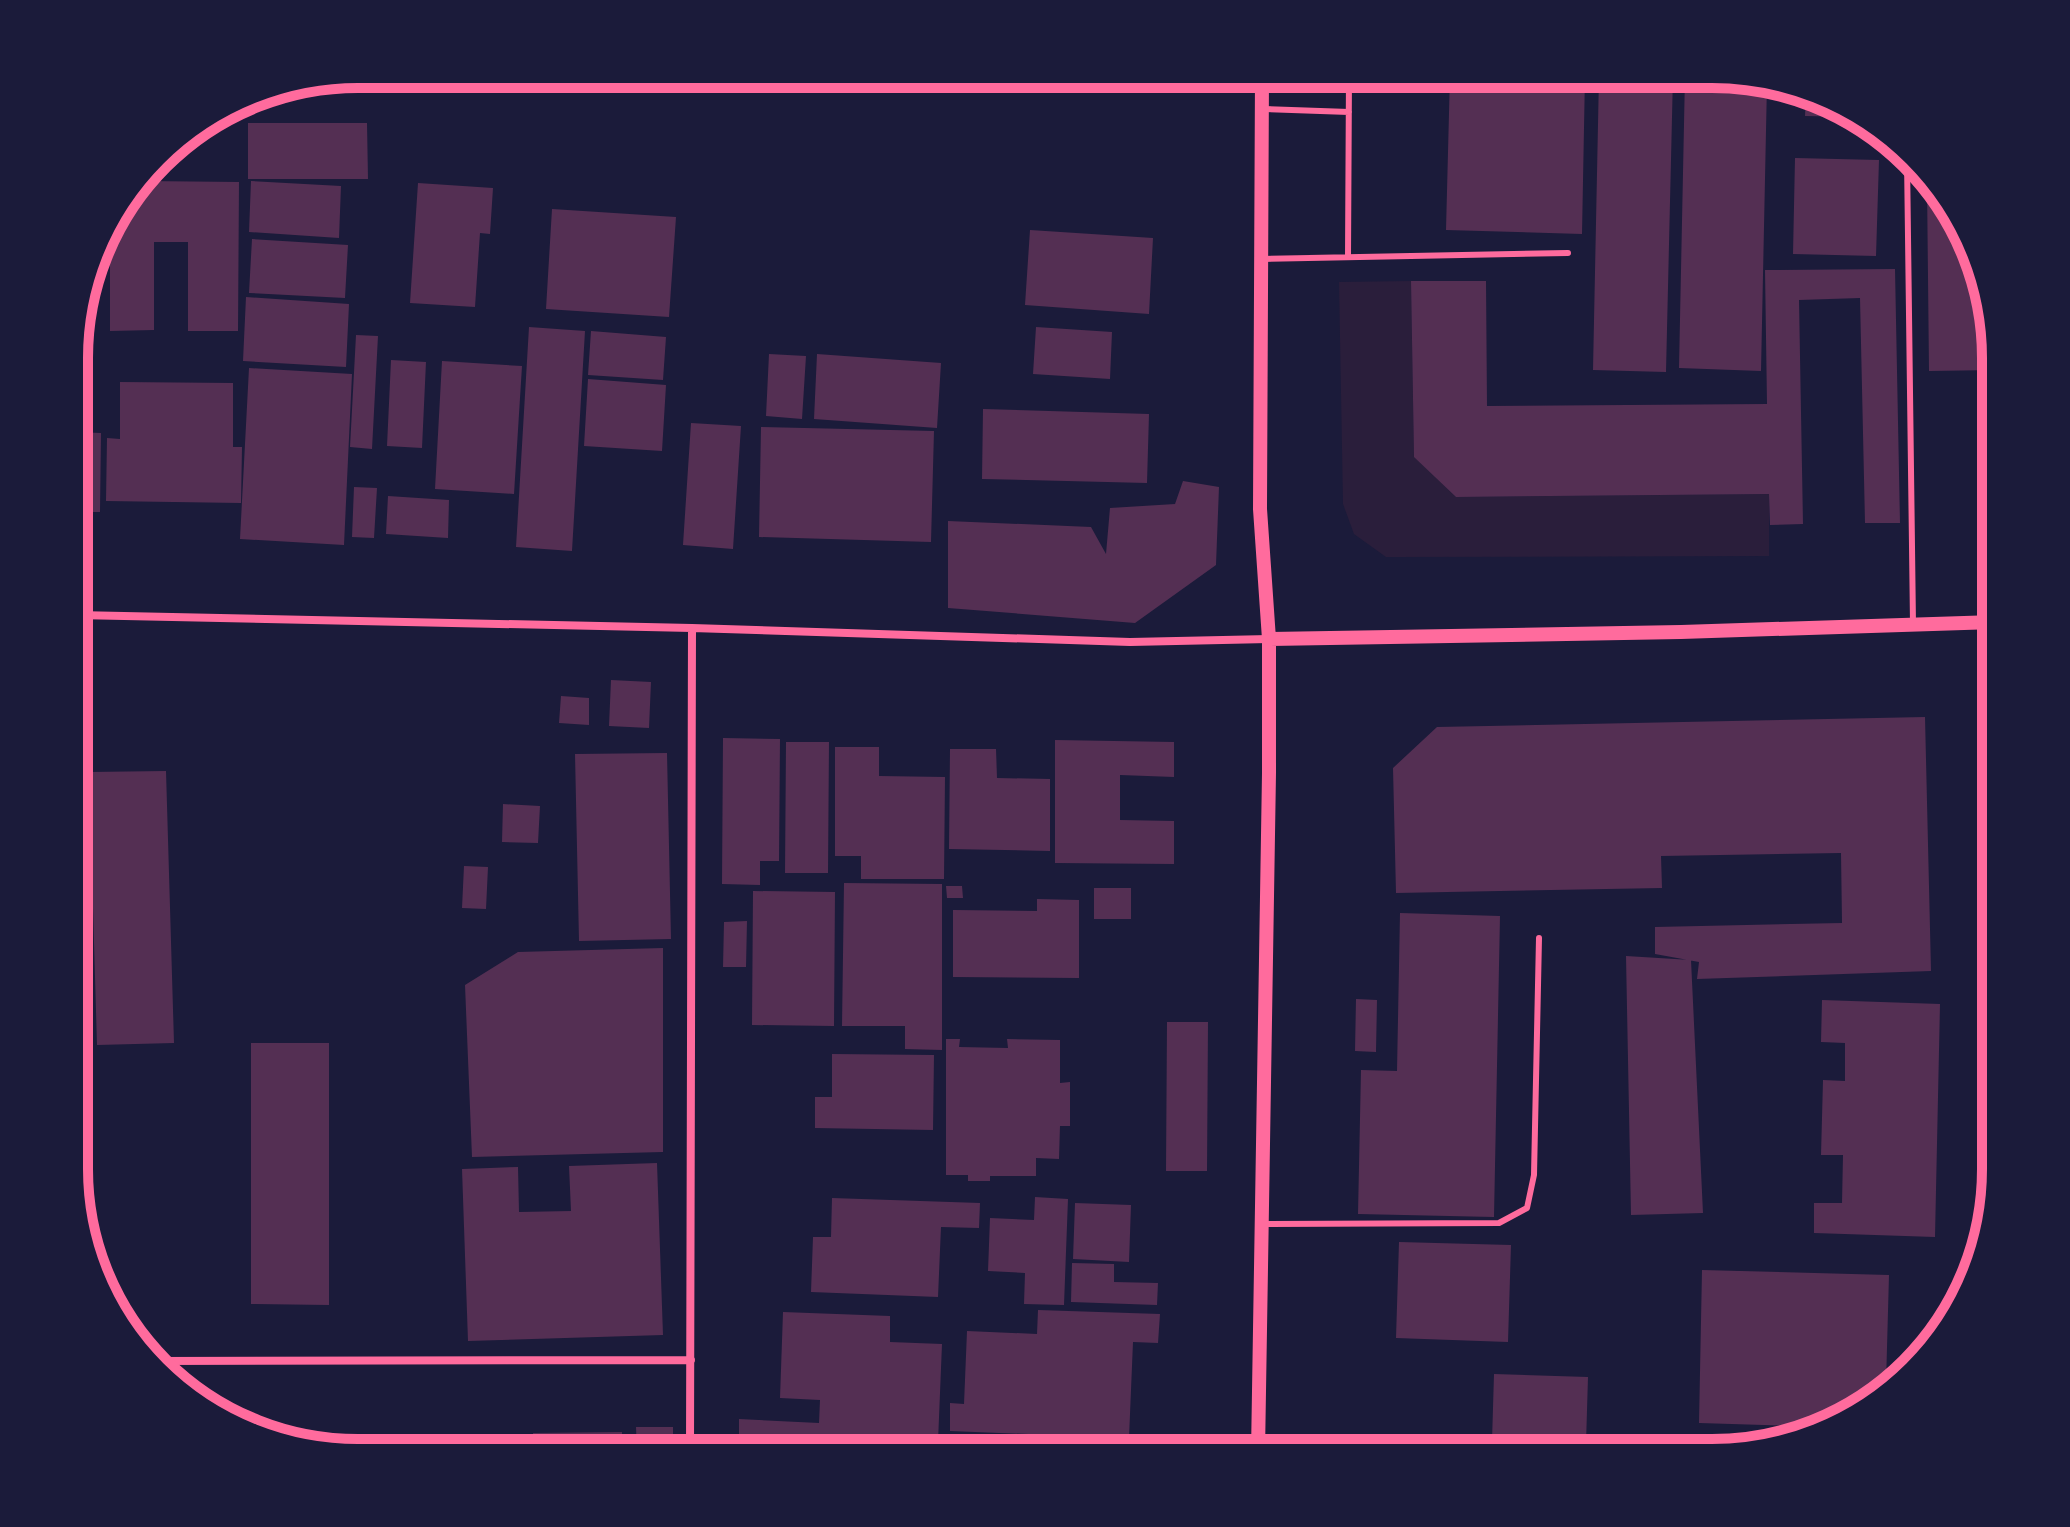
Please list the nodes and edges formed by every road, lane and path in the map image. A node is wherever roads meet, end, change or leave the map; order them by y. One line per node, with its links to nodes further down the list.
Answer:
1 (1262, 89): 3 (street)
2 (1349, 89): 4 (lane)
3 (1262, 109): 4 (lane); 8 (street)
4 (1349, 112): 7 (lane)
5 (1907, 172): 11 (lane)
6 (1568, 253): 7 (lane)
7 (1348, 257): 8 (lane)
8 (1263, 259): 13 (street)
9 (88, 615): 12 (street)
10 (1981, 622): 11 (street)
11 (1913, 624): 13 (street)
12 (692, 628): 13 (street); 16 (street)
13 (1269, 639): 15 (street)
14 (1539, 938): 15 (lane)
15 (1263, 1224): 19 (street)
16 (691, 1360): 17 (street); 18 (street)
17 (169, 1361)
18 (690, 1438)
19 (1258, 1439)

